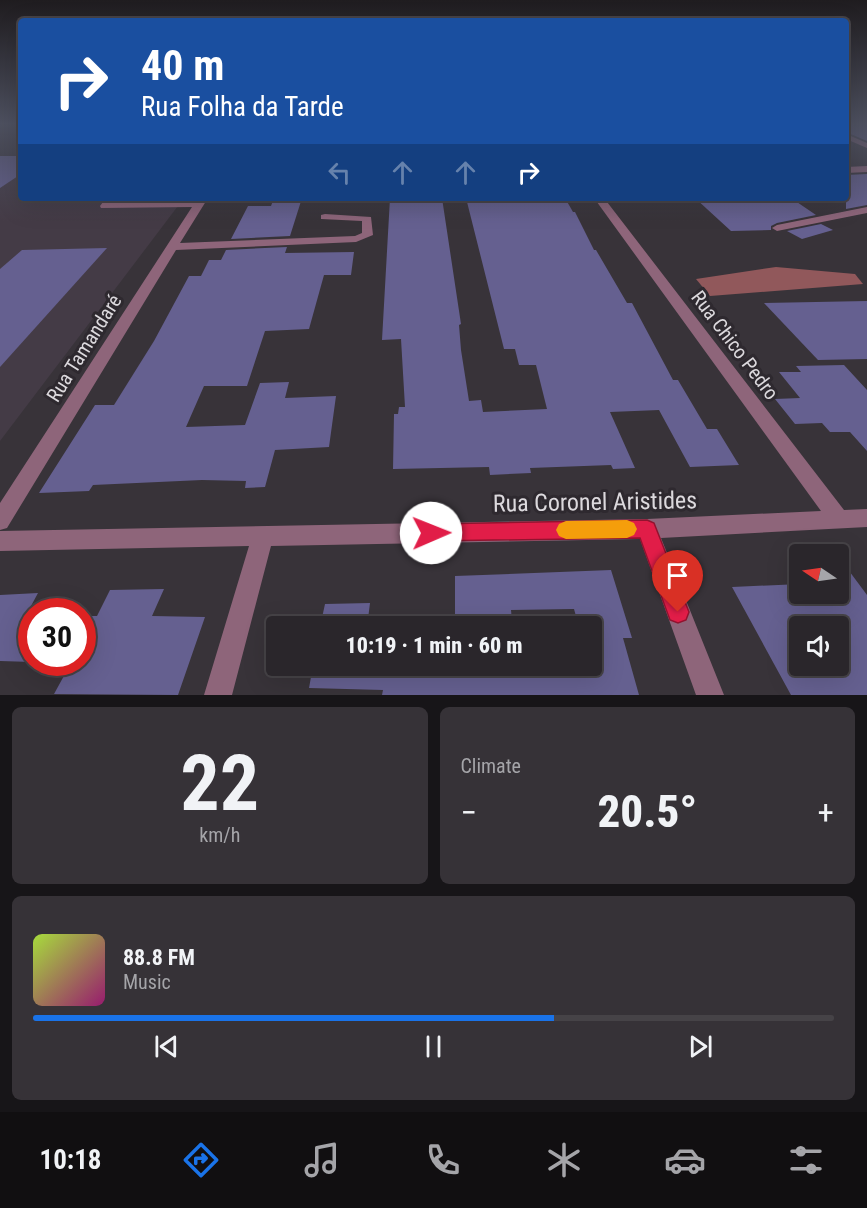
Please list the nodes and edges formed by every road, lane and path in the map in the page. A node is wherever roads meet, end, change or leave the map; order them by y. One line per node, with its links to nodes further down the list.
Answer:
1 (849, 170): 2 (street)
2 (867, 170)
3 (109, 201): 4 (street)
4 (202, 201): 9 (street, Rua Tamandaré)
5 (601, 201): 10 (street, Rua Chico Pedro)
6 (867, 210): 8 (street)
7 (325, 217): 9 (street)
8 (777, 228)
9 (173, 247): 12 (street, Rua Tamandaré)
10 (837, 518): 11 (street, Rua Coronel Aristides); 13 (street, Rua Coronel Aristides)
11 (867, 518)
12 (0, 521)
13 (647, 529): 14 (street, Rua Coronel Aristides); 17 (street)
14 (263, 536): 15 (street, Rua Coronel Aristides); 16 (street)
15 (0, 541)
16 (218, 695)
17 (710, 695)

